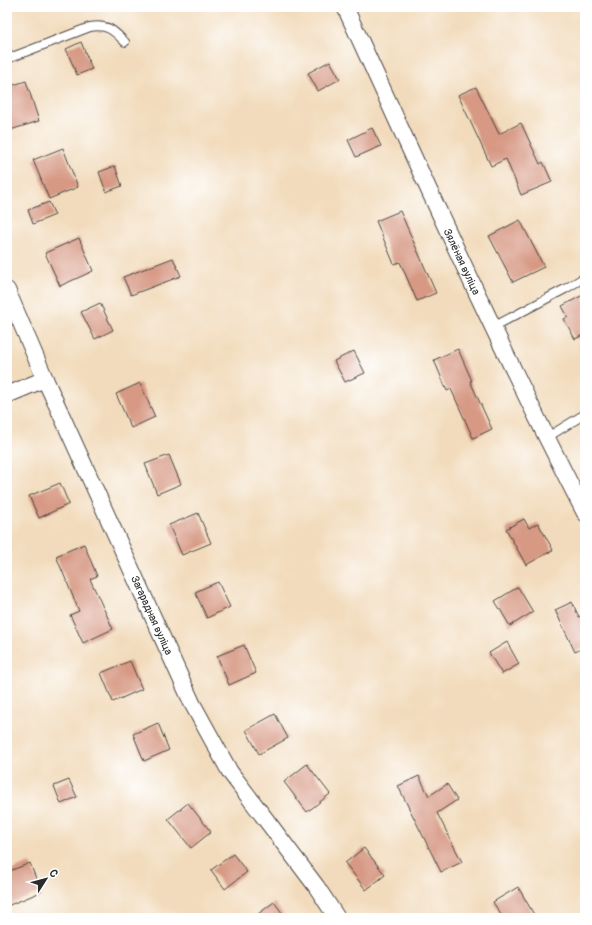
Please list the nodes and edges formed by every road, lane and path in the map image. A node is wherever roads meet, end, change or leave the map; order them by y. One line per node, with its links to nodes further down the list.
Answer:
1 (345, 7): 6 (street, Зялёная вуліца)
2 (125, 42): 3 (lane)
3 (7, 59)
4 (585, 277): 6 (lane)
5 (7, 290): 7 (street, Загарадная вуліца)
6 (493, 327): 10 (street, Зялёная вуліца)
7 (45, 379): 8 (street); 12 (street, Загарадная вуліца)
8 (7, 395)
9 (585, 414): 10 (lane)
10 (546, 438): 11 (street, Зялёная вуліца)
11 (585, 513)
12 (337, 918)

